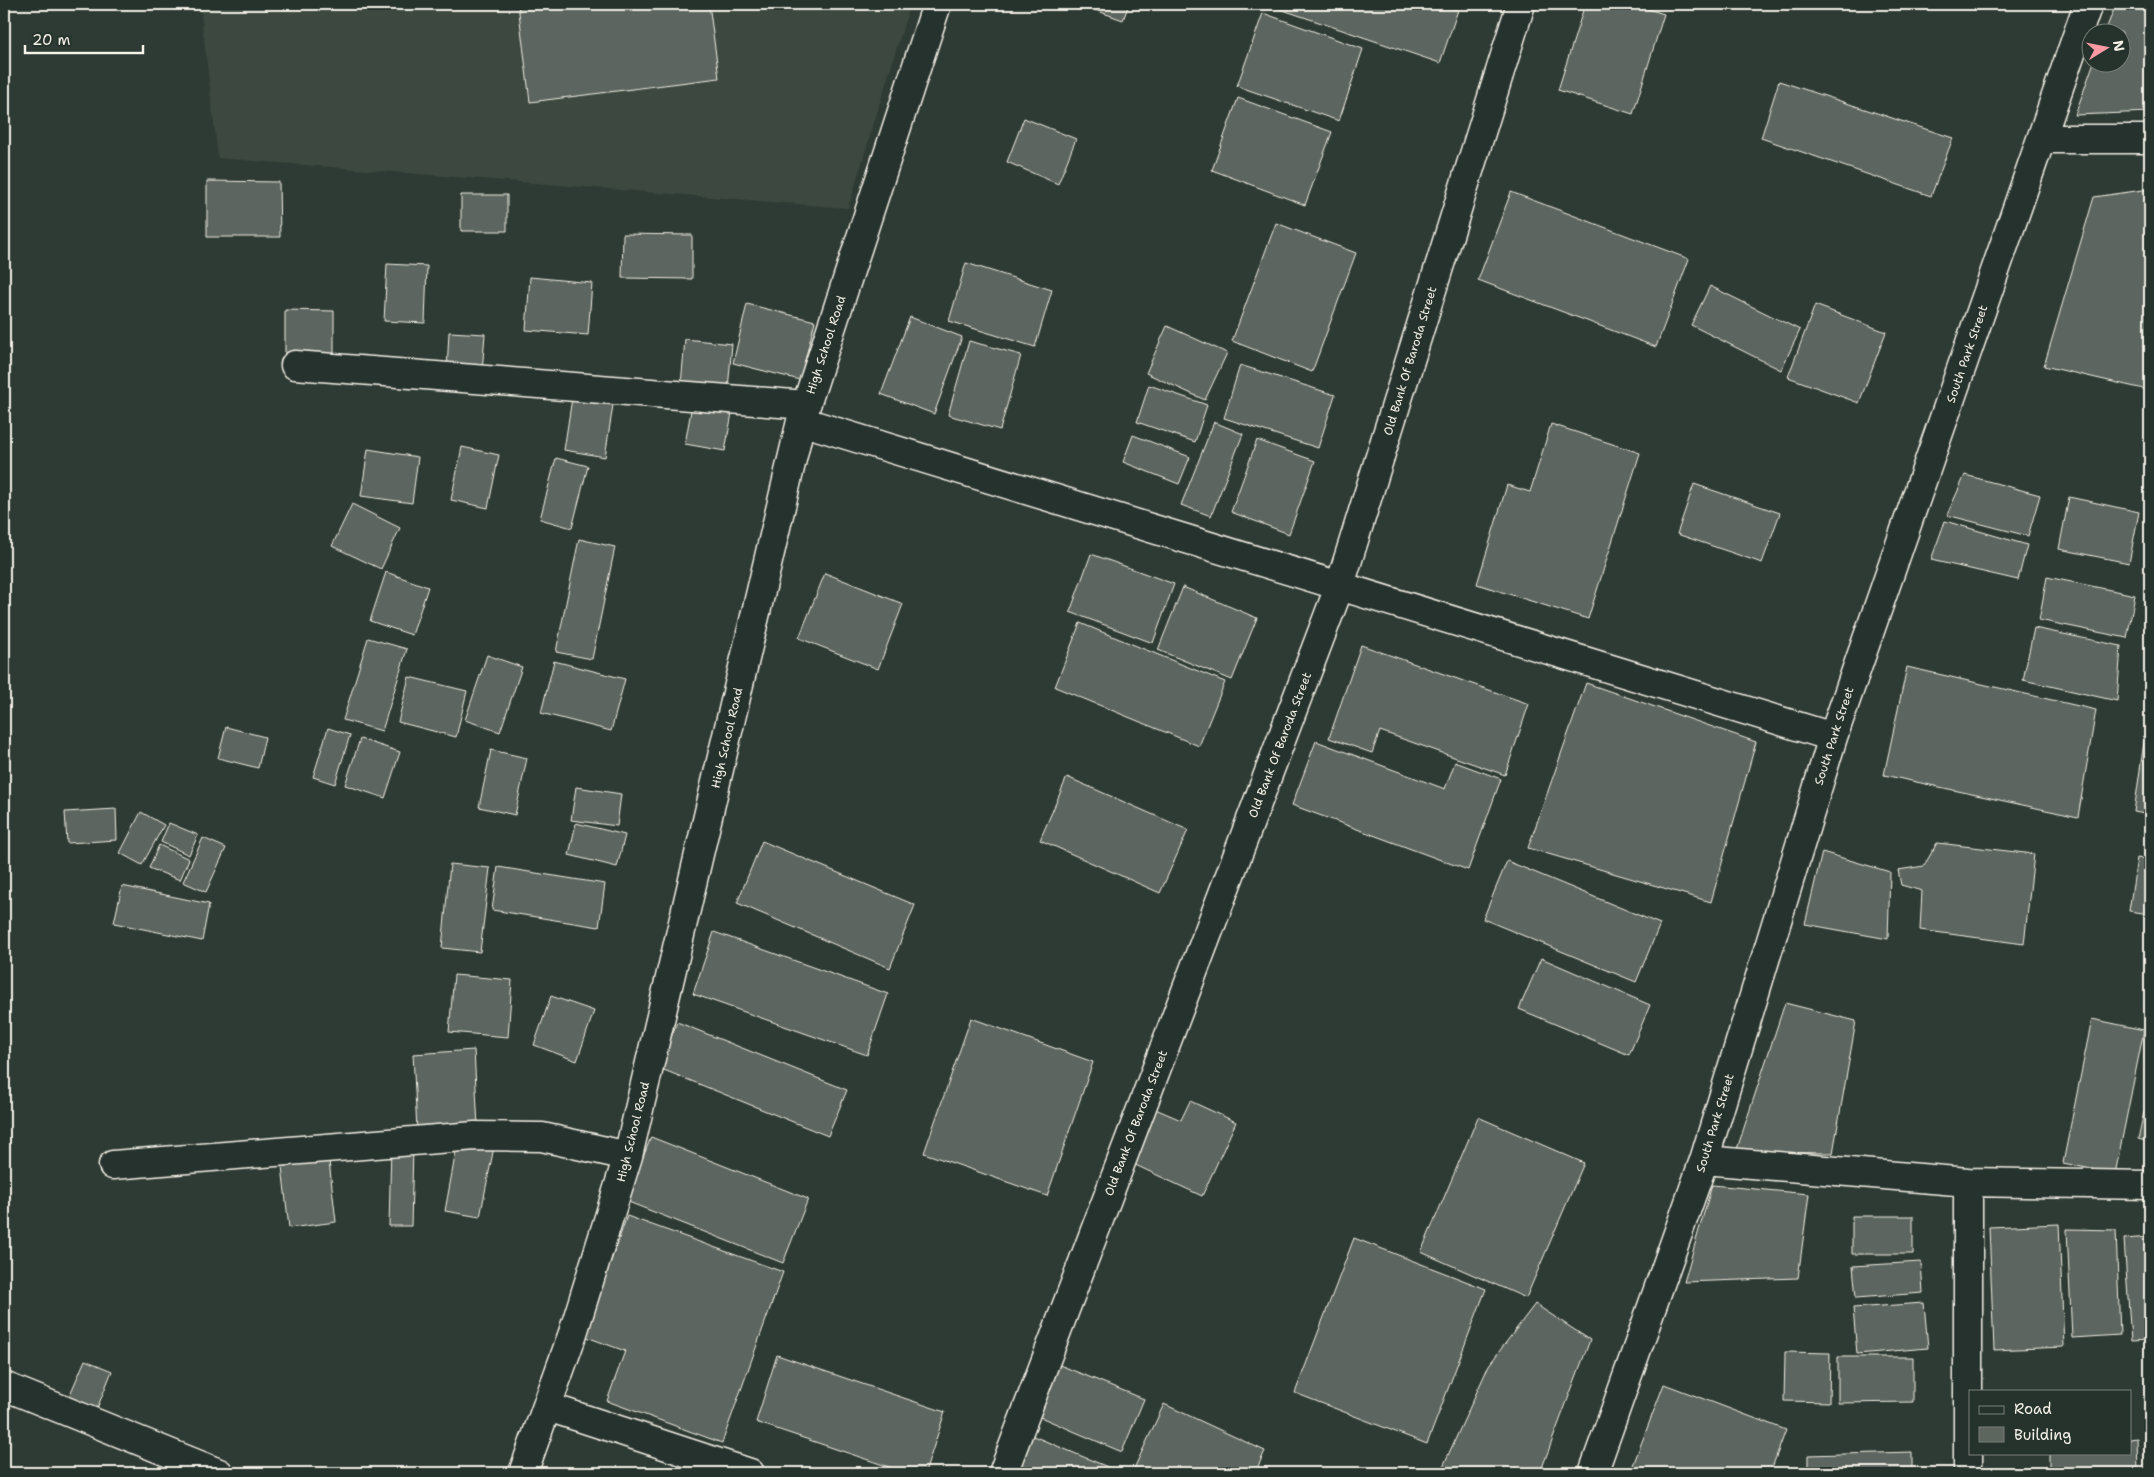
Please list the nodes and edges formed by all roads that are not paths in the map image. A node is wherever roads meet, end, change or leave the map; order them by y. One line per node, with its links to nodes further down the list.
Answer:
1 (937, 4): 7 (street, High School Road)
2 (1521, 4): 8 (street, Old Bank Of Baroda Street)
3 (2088, 4): 4 (street, South Park Street)
4 (2042, 139): 5 (street); 9 (street, South Park Street)
5 (2150, 139)
6 (295, 365): 7 (street)
7 (804, 413): 8 (street); 10 (street, High School Road)
8 (1340, 585): 9 (street); 20 (street, Old Bank Of Baroda Street)
9 (1833, 737): 11 (street, South Park Street)
10 (628, 1156): 12 (street); 16 (street, High School Road)
11 (1704, 1160): 13 (street); 21 (street, South Park Street)
12 (113, 1164)
13 (1968, 1182): 14 (street); 22 (street)
14 (2150, 1185)
15 (4, 1386): 17 (street)
16 (548, 1408): 18 (street, High School Road); 19 (street)
17 (219, 1473)
18 (523, 1473)
19 (750, 1473)
20 (1003, 1473)
21 (1593, 1473)
22 (1968, 1473)

